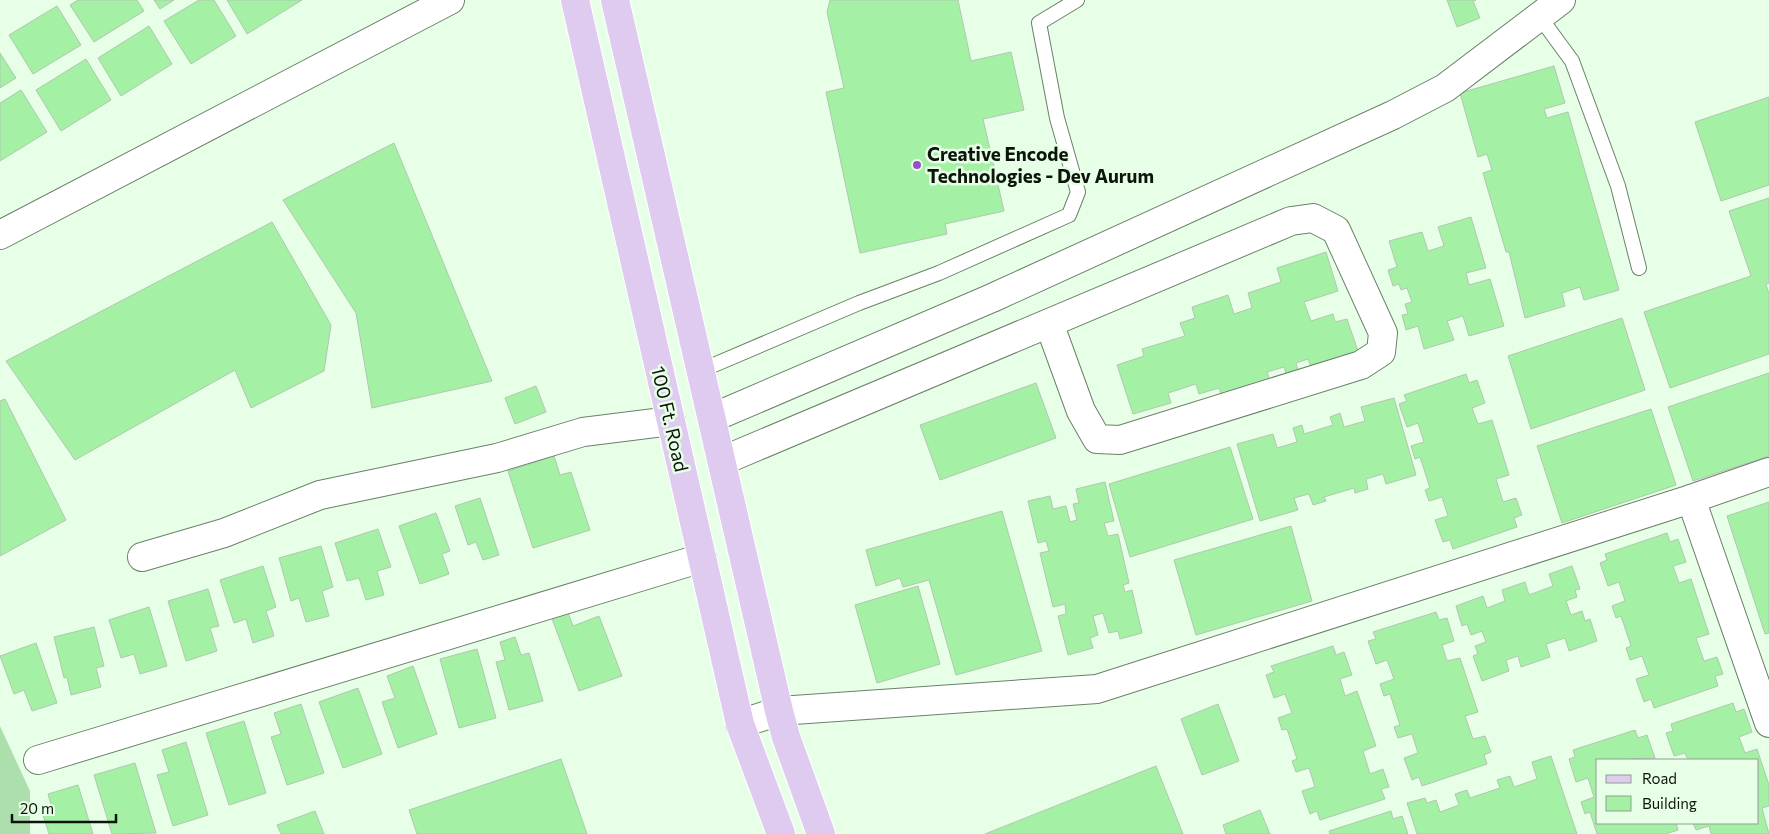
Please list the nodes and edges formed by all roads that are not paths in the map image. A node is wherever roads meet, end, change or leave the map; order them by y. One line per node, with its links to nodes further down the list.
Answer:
1 (450, 0): 7 (street)
2 (575, 0): 12 (main road, 100 Ft. Road)
3 (615, 0): 10 (main road)
4 (1077, 0): 10 (lane)
5 (1561, 0): 6 (street)
6 (1538, 16): 8 (lane); 11 (street)
7 (0, 235)
8 (1639, 268)
9 (1049, 323): 9 (street); 13 (street)
10 (702, 370): 11 (main road)
11 (712, 418): 13 (main road)
12 (670, 421): 16 (street); 17 (main road, 100 Ft. Road)
13 (722, 461): 18 (main road)
14 (1769, 472): 15 (street)
15 (1691, 499): 18 (street); 19 (street)
16 (142, 557)
17 (702, 558): 20 (main road, 100 Ft. Road); 21 (street)
18 (779, 711): 20 (street); 23 (main road)
19 (1769, 723)
20 (740, 724): 22 (main road, 100 Ft. Road)
21 (38, 760)
22 (781, 834)
23 (821, 834)

